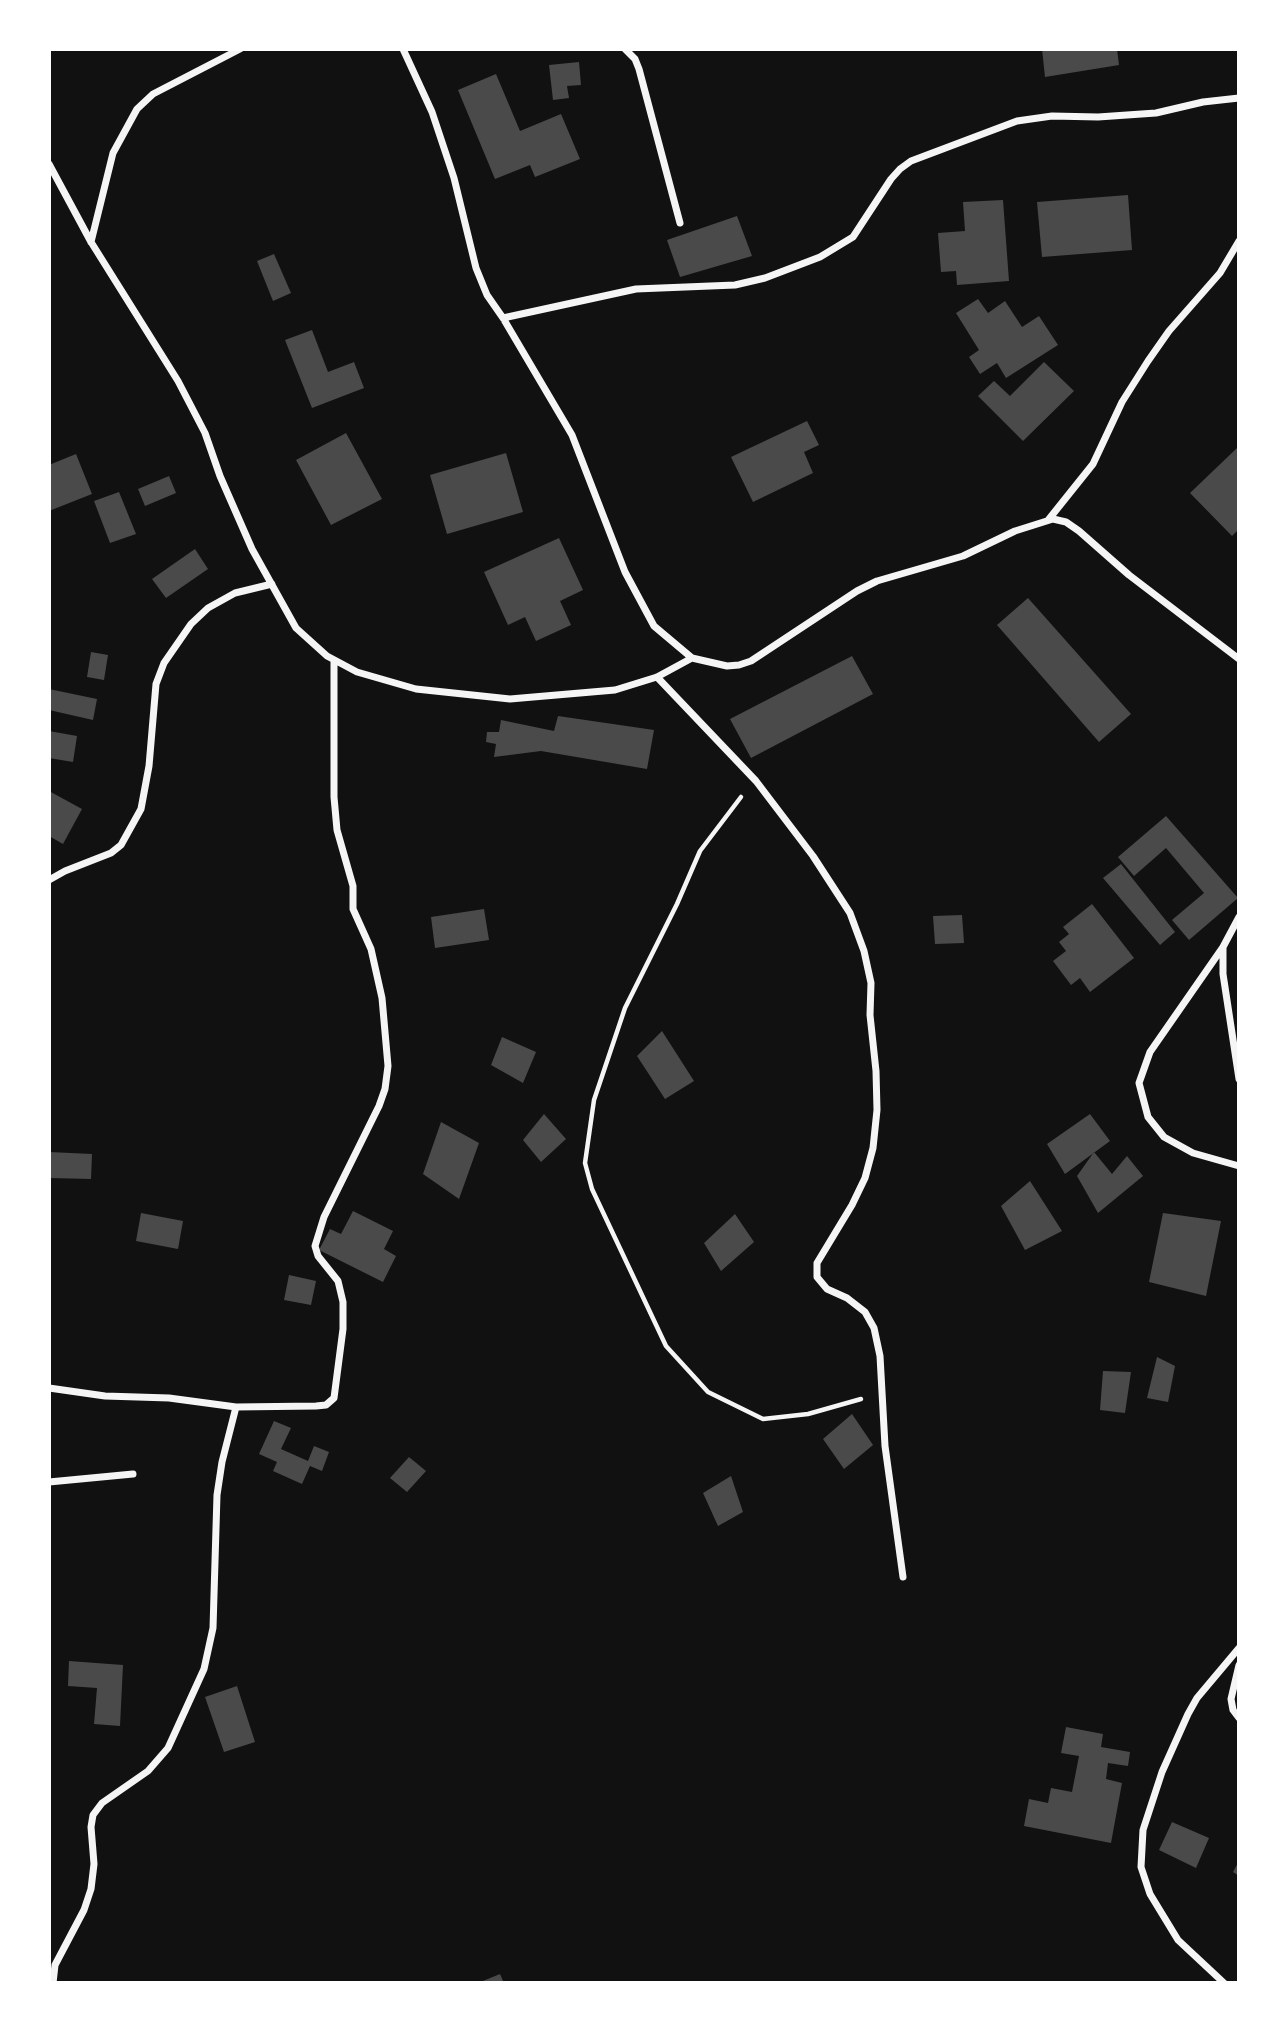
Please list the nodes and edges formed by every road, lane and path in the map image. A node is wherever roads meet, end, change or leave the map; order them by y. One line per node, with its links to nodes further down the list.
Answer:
1 (240, 49): 8 (street)
2 (403, 49): 9 (street)
3 (625, 49): 6 (street)
4 (1239, 98): 9 (street)
5 (49, 164): 8 (street)
6 (680, 223)
7 (1239, 241): 10 (street)
8 (91, 242): 11 (street)
9 (503, 318): 12 (street)
10 (1049, 519): 12 (street); 13 (street)
11 (272, 584): 14 (street); 17 (street)
12 (692, 658): 15 (street)
13 (1239, 659)
14 (334, 660): 15 (street); 24 (street)
15 (657, 677): 16 (street)
16 (756, 781): 23 (street); 23 (path)
17 (49, 880)
18 (1239, 917): 19 (street)
19 (1223, 947): 20 (street); 21 (street)
20 (1239, 1079)
21 (1239, 1166)
22 (49, 1388): 24 (street)
23 (882, 1392): 27 (street)
24 (236, 1407): 31 (street)
25 (133, 1474): 26 (street)
26 (49, 1482)
27 (903, 1577)
28 (1239, 1648): 32 (street)
29 (1239, 1665): 30 (street)
30 (1239, 1717)
31 (53, 1983)
32 (1224, 1983)

